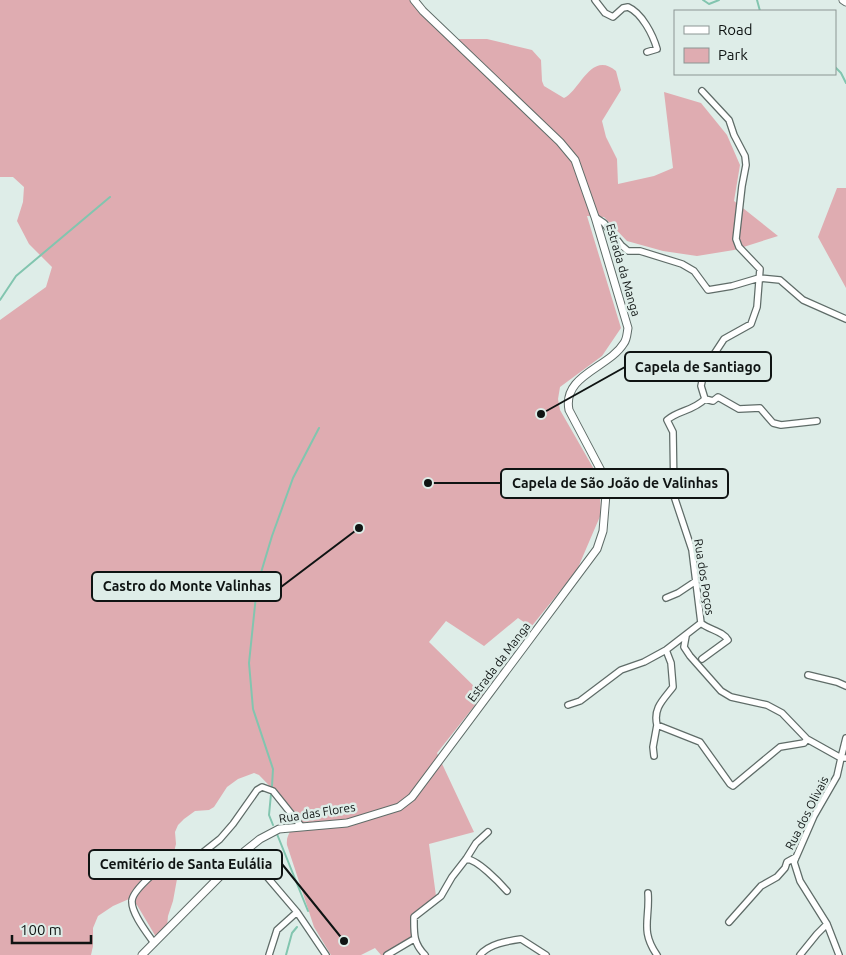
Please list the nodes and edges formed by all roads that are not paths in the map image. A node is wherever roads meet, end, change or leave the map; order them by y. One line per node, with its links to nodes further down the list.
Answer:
1 (414, 0): 5 (street, Estrada da Manga)
2 (595, 0): 3 (street)
3 (647, 52)
4 (702, 91): 6 (street)
5 (595, 217): 6 (street); 22 (street, Estrada da Manga)
6 (759, 278): 7 (street); 8 (street)
7 (846, 320)
8 (705, 399): 9 (street); 10 (street, Rua dos Poços)
9 (817, 421)
10 (696, 581): 11 (street); 12 (street, Rua dos Poços)
11 (666, 598)
12 (701, 623): 13 (street, Rua dos Poços); 15 (street)
13 (686, 636): 14 (street, Rua dos Poços); 21 (street)
14 (666, 650): 18 (street, Rua dos Poços); 19 (street)
15 (702, 659)
16 (808, 675): 17 (street)
17 (846, 686)
18 (568, 705)
19 (657, 725): 21 (street); 23 (street)
20 (846, 738): 24 (street, Rua dos Olivais)
21 (807, 739): 24 (street)
22 (453, 742): 25 (street, Rua das Flores)
23 (654, 756)
24 (844, 758): 28 (street, Rua dos Olivais)
25 (301, 826): 27 (street, Rua das Flores); 36 (street)
26 (488, 832): 29 (street)
27 (245, 851): 32 (street); 36 (street, Rua das Flores)
28 (796, 857): 33 (street); 34 (street, Rua dos Olivais)
29 (466, 859): 30 (street); 35 (street)
30 (507, 891)
31 (648, 893): 44 (street)
32 (297, 912): 38 (street); 39 (street)
33 (729, 922)
34 (827, 924): 45 (street); 46 (street, Rua dos Olivais)
35 (414, 939): 40 (street); 41 (street)
36 (154, 943): 37 (street, Rua das Flores)
37 (142, 955)
38 (269, 955)
39 (326, 955)
40 (387, 955)
41 (425, 955)
42 (480, 955): 43 (street)
43 (546, 955)
44 (657, 955)
45 (800, 955)
46 (839, 955)

